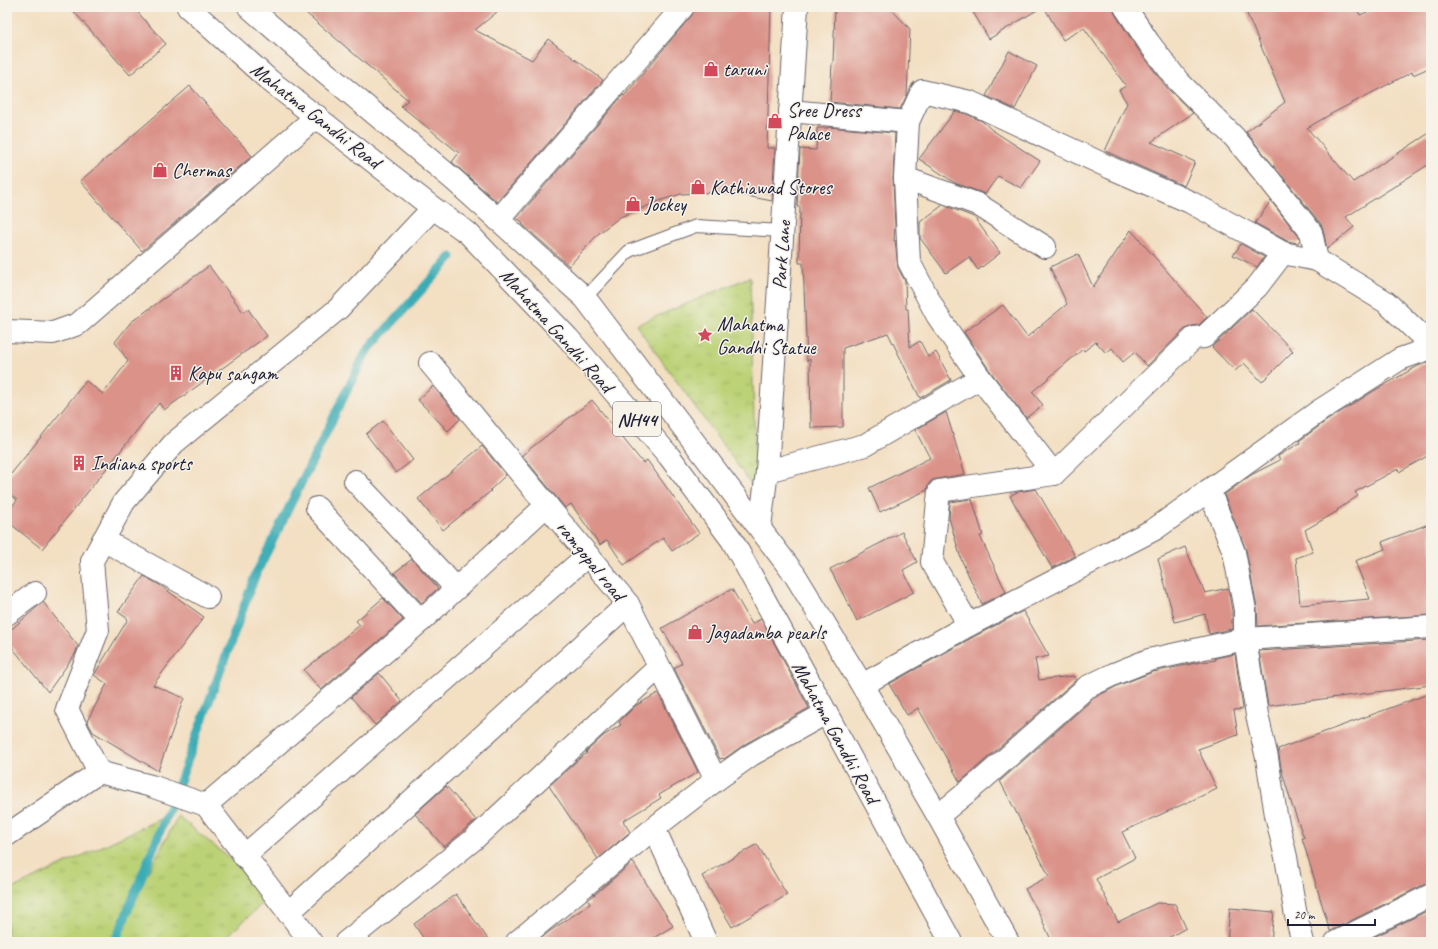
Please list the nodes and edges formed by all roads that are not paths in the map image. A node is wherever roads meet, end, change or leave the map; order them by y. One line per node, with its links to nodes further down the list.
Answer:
1 (188, 7): 7 (main road, Mahatma Gandhi Road / NH44)
2 (249, 7): 11 (main road, Mahatma Gandhi Road / NH44)
3 (683, 7): 11 (main road)
4 (797, 7): 6 (main road, Park Lane)
5 (1125, 7): 15 (main road)
6 (790, 111): 8 (main road); 12 (main road, Park Lane)
7 (317, 116): 10 (main road, Mahatma Gandhi Road / NH44); 17 (main road)
8 (908, 122): 9 (main road); 14 (main road)
9 (905, 178): 13 (main road); 21 (main road)
10 (433, 208): 29 (main road); 42 (main road, Mahatma Gandhi Road / NH44)
11 (498, 220): 16 (main road, Mahatma Gandhi Road / NH44)
12 (782, 232): 16 (lane); 22 (main road, Park Lane)
13 (1045, 247)
14 (1283, 253): 15 (main road); 23 (main road)
15 (1317, 260): 18 (main road)
16 (585, 298): 28 (main road, Mahatma Gandhi Road / NH44)
17 (7, 331)
18 (1431, 344)
19 (1431, 348): 25 (main road)
20 (430, 363): 26 (main road, ramgopal road)
21 (980, 378): 22 (main road); 23 (main road)
22 (767, 471): 28 (main road, Park Lane)
23 (1054, 474): 37 (main road)
24 (355, 481): 31 (main road)
25 (1209, 490): 37 (main road); 39 (main road)
26 (547, 504): 30 (main road, ramgopal road); 31 (main road)
27 (317, 508): 36 (main road)
28 (760, 527): 41 (main road, Mahatma Gandhi Road / NH44)
29 (103, 540): 33 (main road); 43 (main road)
30 (588, 555): 34 (main road, ramgopal road); 49 (main road)
31 (456, 588): 36 (main road)
32 (35, 592): 35 (main road)
33 (208, 597)
34 (628, 604): 40 (main road, ramgopal road); 51 (main road)
35 (7, 614)
36 (421, 621): 45 (main road)
37 (969, 625): 41 (main road)
38 (1431, 627): 39 (main road)
39 (1245, 639): 46 (main road); 58 (main road)
40 (659, 667): 44 (main road, ramgopal road); 53 (main road)
41 (862, 685): 46 (main road, Mahatma Gandhi Road / NH44)
42 (826, 712): 44 (main road); 56 (main road, Mahatma Gandhi Road / NH44)
43 (99, 772): 45 (main road); 48 (main road)
44 (716, 780): 47 (main road)
45 (201, 804): 49 (main road)
46 (938, 816): 57 (main road, Mahatma Gandhi Road / NH44)
47 (654, 828): 54 (main road); 55 (main road)
48 (7, 835)
49 (244, 856): 51 (main road)
50 (1431, 895): 59 (main road)
51 (288, 913): 52 (main road)
52 (310, 942)
53 (346, 942)
54 (517, 942)
55 (706, 942)
56 (951, 942)
57 (1008, 942)
58 (1303, 942)
59 (1336, 942)

